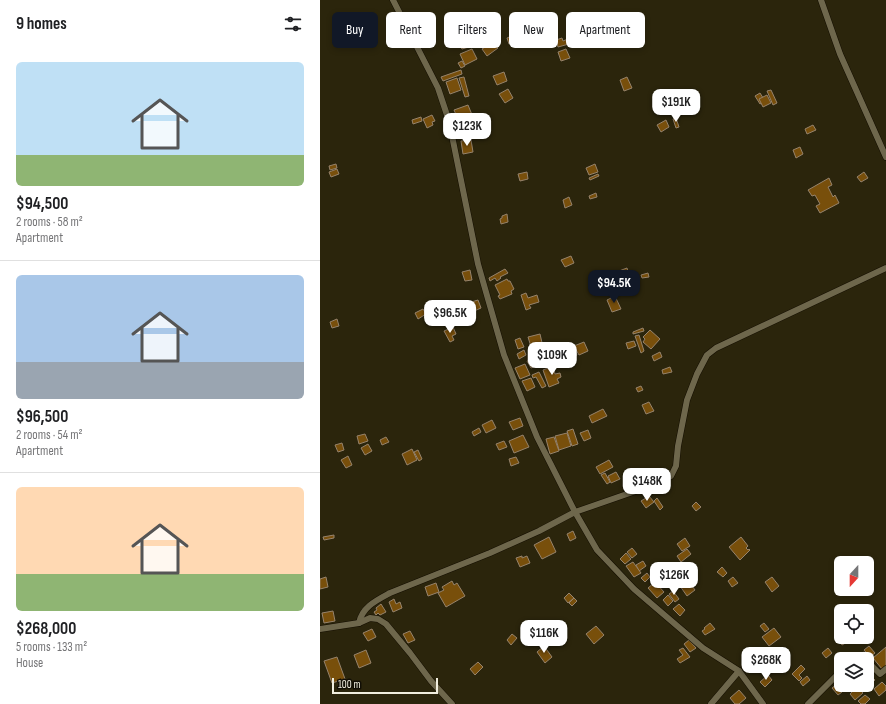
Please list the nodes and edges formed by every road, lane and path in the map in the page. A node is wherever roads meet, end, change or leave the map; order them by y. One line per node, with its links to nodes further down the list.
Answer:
1 (393, 0): 5 (street)
2 (821, 0): 3 (street)
3 (886, 157)
4 (886, 268): 5 (street)
5 (575, 512): 6 (street); 10 (street)
6 (359, 622): 7 (street); 12 (street)
7 (320, 629)
8 (874, 668): 9 (street)
9 (886, 669)
10 (739, 671): 13 (street); 14 (street)
11 (834, 678): 15 (street)
12 (452, 704)
13 (711, 704)
14 (763, 704)
15 (808, 704)

